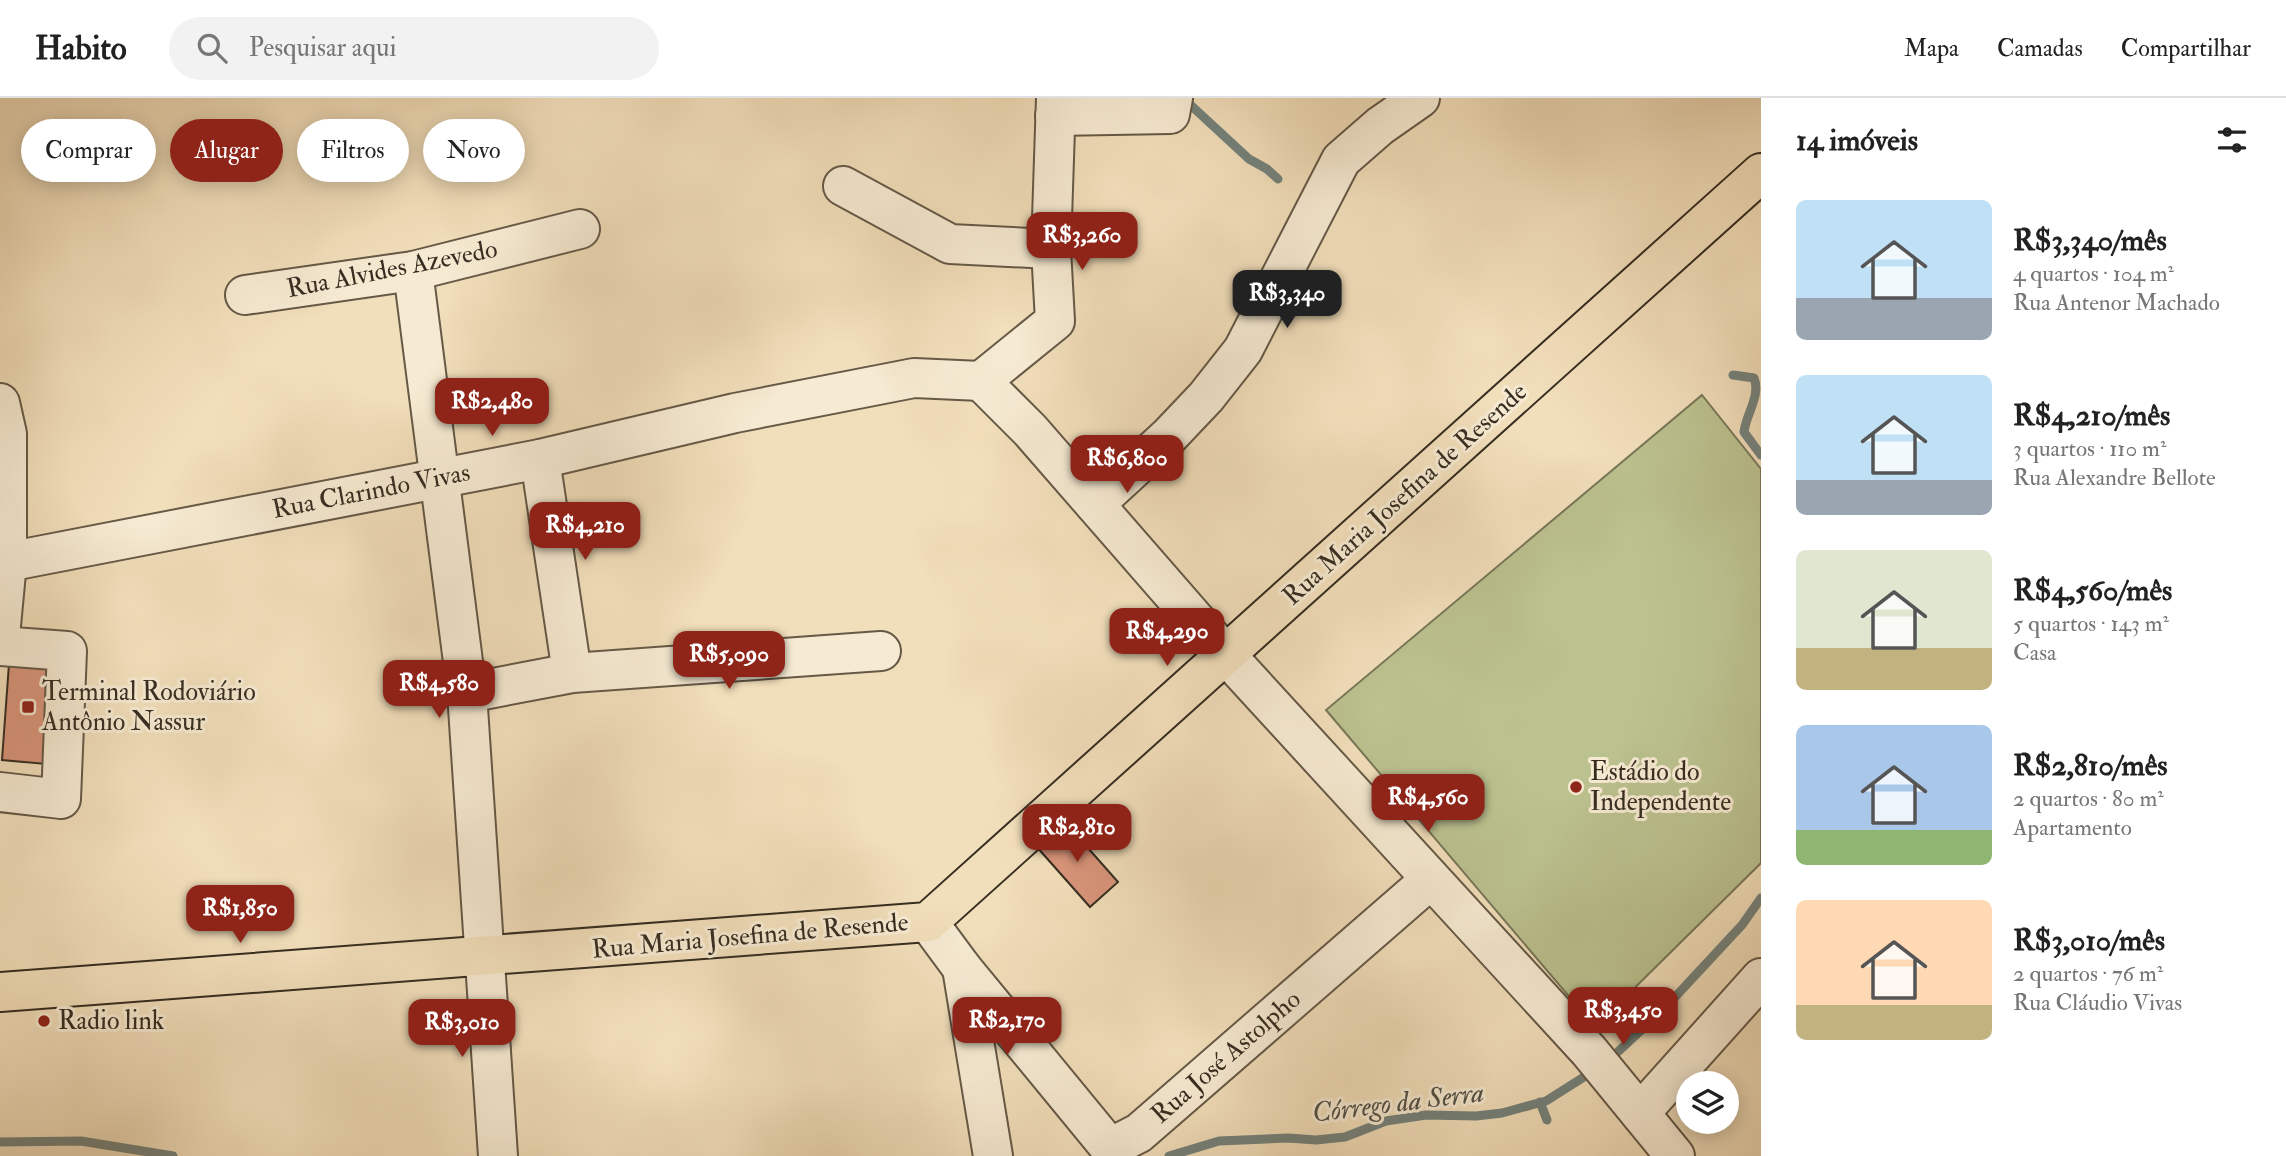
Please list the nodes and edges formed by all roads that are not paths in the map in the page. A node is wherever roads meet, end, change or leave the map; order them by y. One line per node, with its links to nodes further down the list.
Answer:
1 (1173, 98): 3 (street)
2 (1420, 98): 14 (street)
3 (1056, 107): 7 (street)
4 (1761, 173): 19 (main road, Rua Maria Josefina de Resende)
5 (843, 186): 7 (street)
6 (580, 229): 8 (street, Rua Alvides Azevedo)
7 (1051, 249): 10 (street)
8 (412, 271): 9 (street, Rua Alvides Azevedo); 13 (street)
9 (245, 295)
10 (981, 381): 12 (street, Rua Clarindo Vivas); 14 (street)
11 (0, 403): 15 (street)
12 (540, 459): 13 (street, Rua Clarindo Vivas); 20 (street)
13 (439, 478): 15 (street, Rua Clarindo Vivas); 21 (street)
14 (1095, 504): 19 (street)
15 (7, 562): 16 (street)
16 (0, 636)
17 (0, 646): 22 (street)
18 (881, 651): 20 (street)
19 (1226, 655): 23 (street); 24 (main road, Rua Maria Josefina de Resende)
20 (572, 673): 21 (street)
21 (467, 693): 25 (street)
22 (0, 792)
23 (1430, 880): 26 (street, Rua José Astolpho); 29 (street)
24 (928, 922): 25 (main road, Rua Maria Josefina de Resende); 26 (street, Rua José Astolpho)
25 (484, 957): 28 (main road, Rua Maria Josefina de Resende); 30 (street)
26 (962, 968): 31 (street)
27 (1761, 978): 29 (street)
28 (0, 992)
29 (1640, 1113): 32 (street)
30 (498, 1156)
31 (993, 1156)
32 (1675, 1156)

